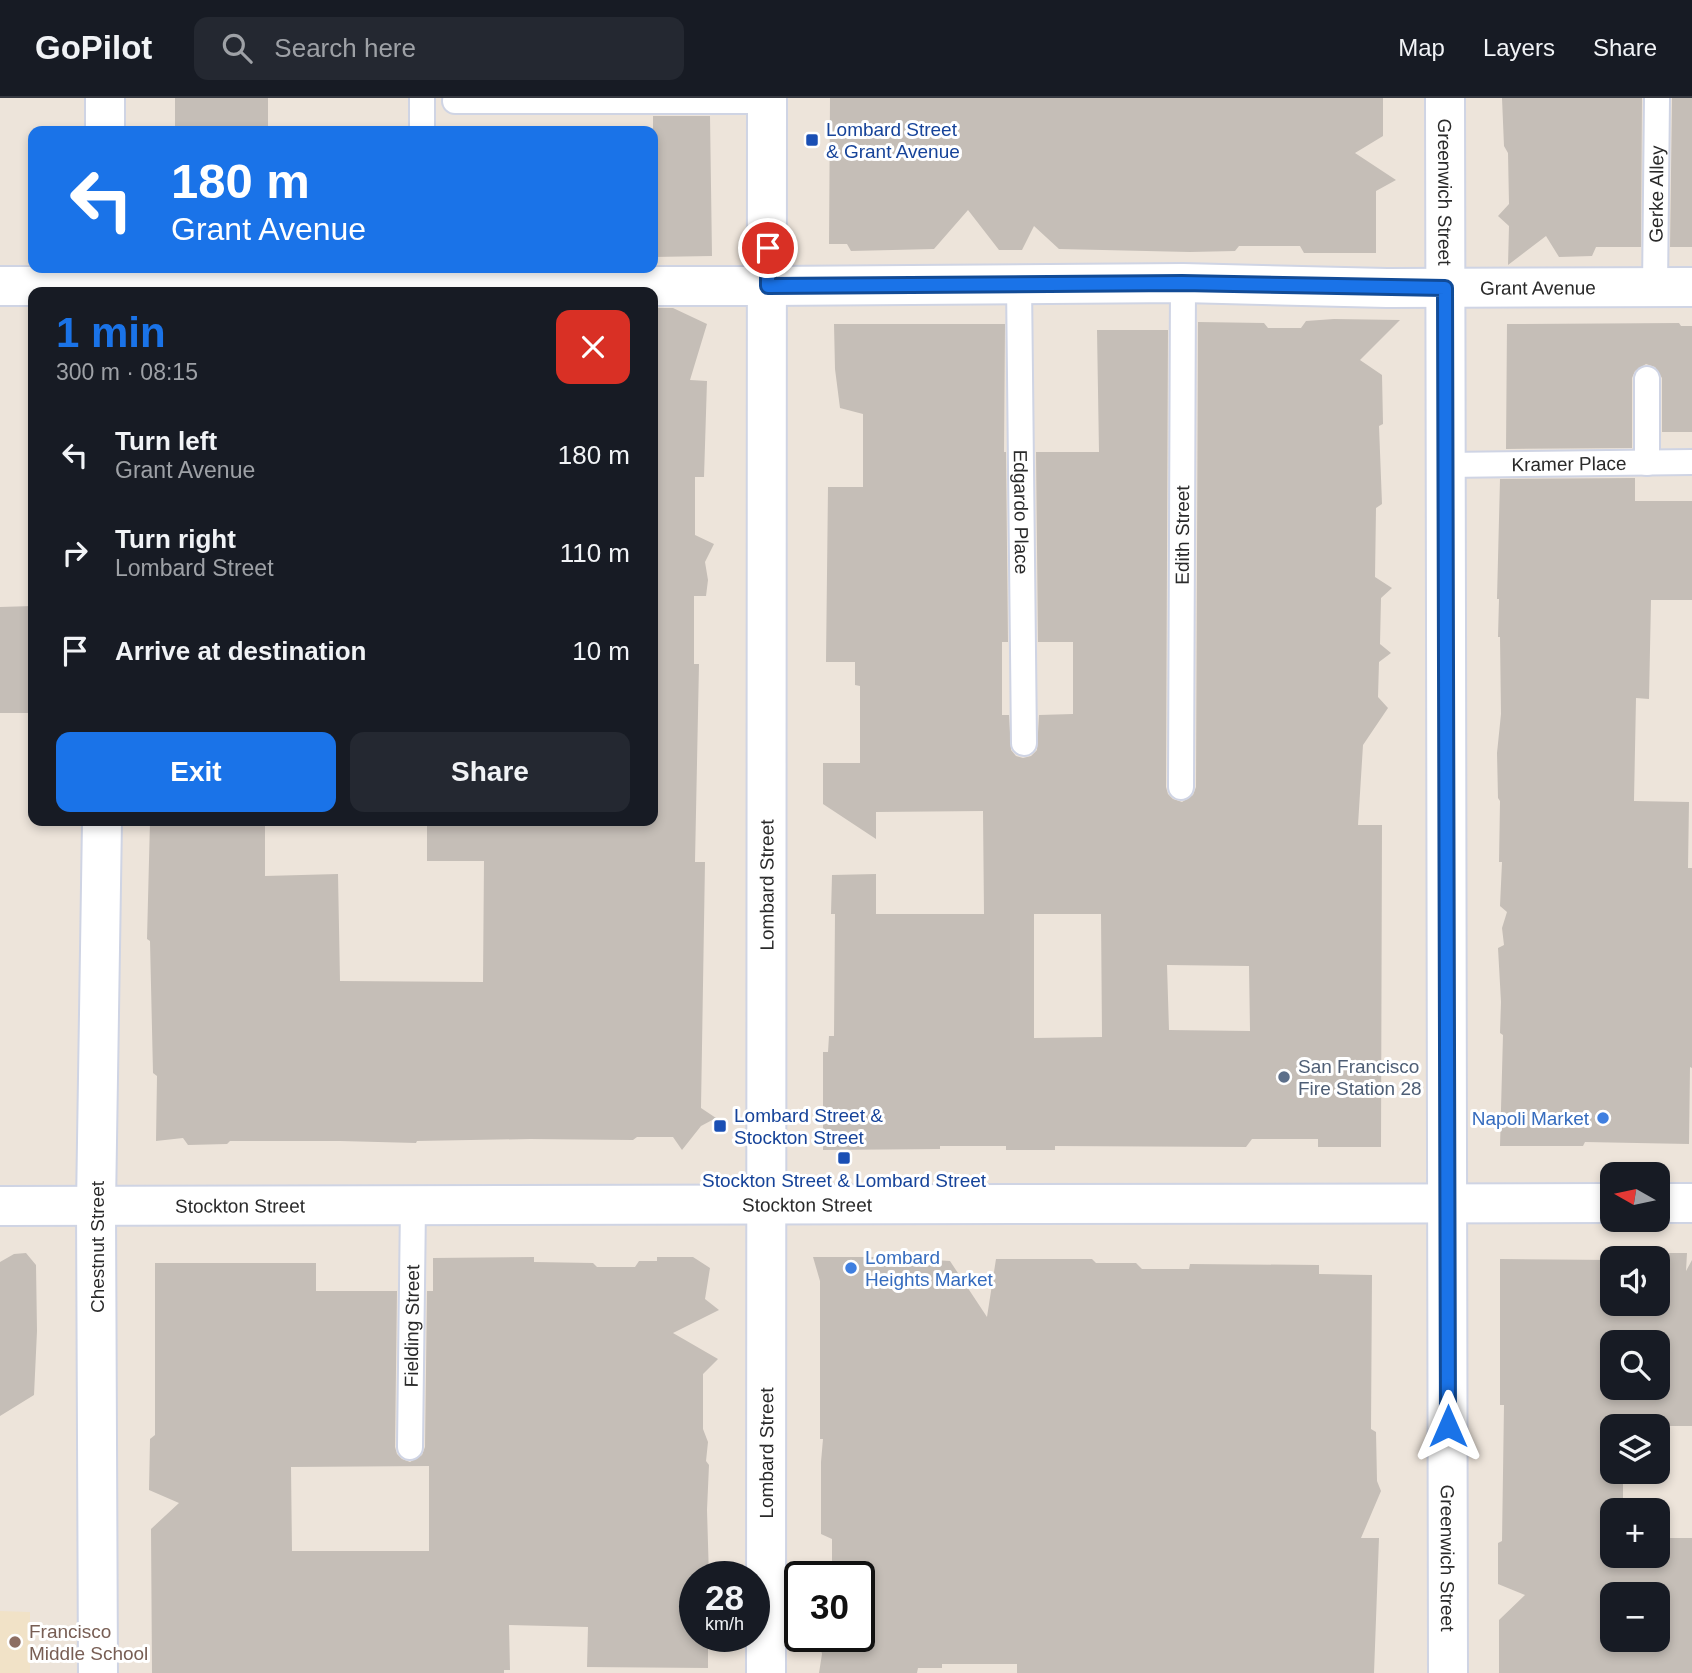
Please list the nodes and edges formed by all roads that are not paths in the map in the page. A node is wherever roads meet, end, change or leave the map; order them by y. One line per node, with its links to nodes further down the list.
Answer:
1 (105, 98): 7 (street)
2 (422, 98): 8 (lane)
3 (1445, 98): 15 (street, Greenwich Street)
4 (1657, 98): 16 (lane, Gerke Alley)
5 (767, 99): 6 (lane); 14 (street, Lombard Street)
6 (455, 101)
7 (105, 126)
8 (422, 126)
9 (425, 276): 10 (street, Grant Avenue); 14 (street, Grant Avenue)
10 (104, 282): 13 (street, Grant Avenue)
11 (1019, 283): 12 (street, Grant Avenue); 14 (street, Grant Avenue); 21 (lane, Edgardo Place)
12 (1182, 283): 15 (street, Grant Avenue); 22 (lane, Edith Street)
13 (0, 286)
14 (768, 286): 29 (street, Lombard Street)
15 (1445, 288): 16 (street, Grant Avenue); 20 (street, Greenwich Street)
16 (1674, 288)
17 (1647, 379): 18 (lane)
18 (1647, 463): 19 (lane, Kramer Place); 20 (lane, Kramer Place)
19 (1692, 463)
20 (1445, 465): 27 (street, Greenwich Street)
21 (1024, 743)
22 (1181, 787)
23 (102, 826): 31 (street, Chestnut Street)
24 (1600, 1203): 27 (street, Stockton Street)
25 (1670, 1203): 26 (street)
26 (1692, 1203)
27 (1447, 1204): 29 (street, Stockton Street); 35 (street, Greenwich Street)
28 (413, 1205): 29 (street, Stockton Street); 31 (street, Stockton Street); 32 (lane, Fielding Street)
29 (766, 1205): 34 (street, Lombard Street)
30 (0, 1206): 31 (street, Stockton Street)
31 (96, 1206): 33 (street, Chestnut Street)
32 (410, 1447)
33 (98, 1673)
34 (766, 1673)
35 (1448, 1673)

